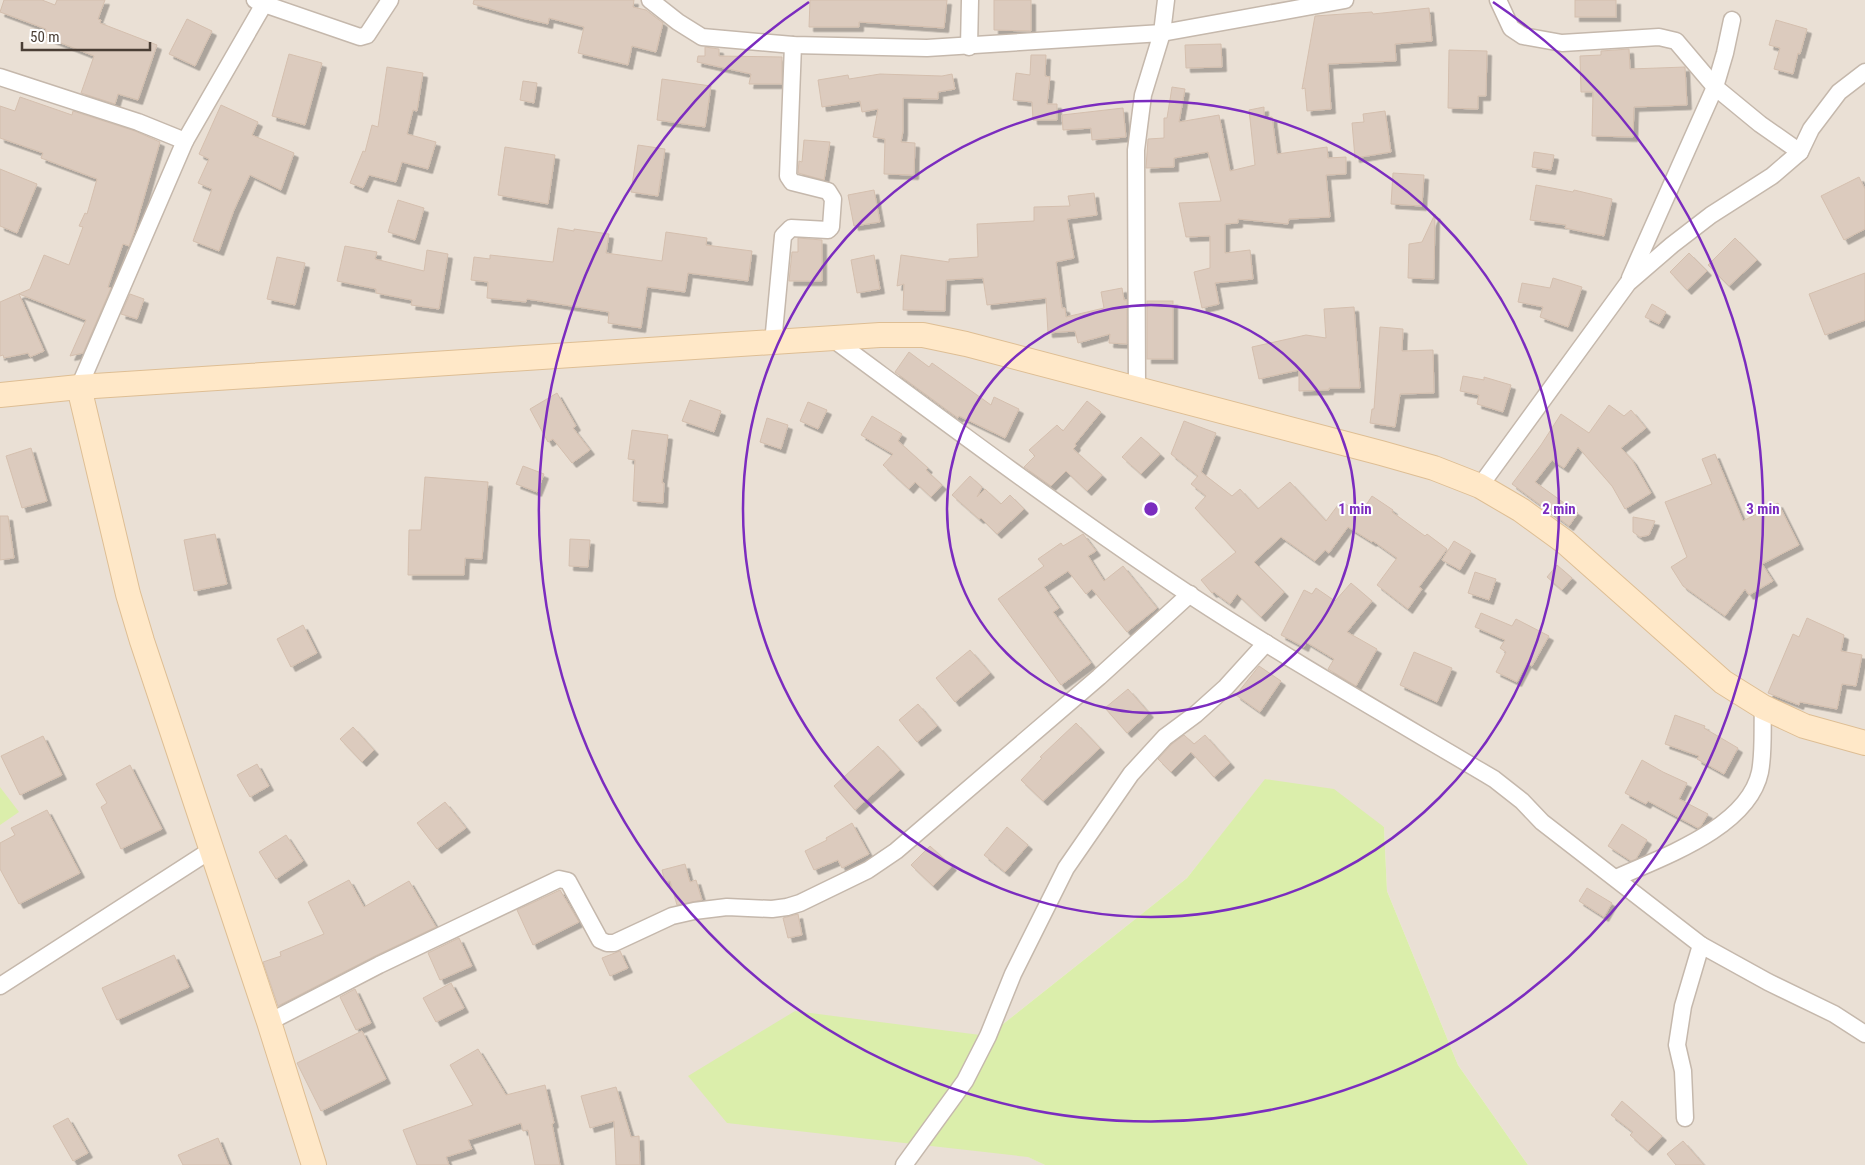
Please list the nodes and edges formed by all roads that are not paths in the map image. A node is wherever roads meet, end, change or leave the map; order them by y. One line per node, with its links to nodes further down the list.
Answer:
1 (390, 0): 7 (street)
2 (650, 0): 10 (street)
3 (970, 0): 11 (street)
4 (1166, 0): 9 (street)
5 (1346, 0): 9 (street)
6 (1498, 0): 14 (street)
7 (261, 1): 15 (street)
8 (1732, 20): 14 (street)
9 (1162, 33): 11 (street); 21 (street)
10 (793, 44): 11 (street); 19 (street)
11 (969, 47)
12 (1865, 72): 16 (street)
13 (0, 77): 15 (street)
14 (1715, 87): 16 (street); 17 (street)
15 (186, 141): 20 (street)
16 (1800, 152): 17 (street)
17 (1628, 282): 23 (street)
18 (832, 339): 19 (street); 21 (street); 24 (street)
19 (773, 343): 20 (street)
20 (79, 388): 22 (street); 28 (street)
21 (1137, 388): 23 (street)
22 (0, 395)
23 (1480, 486): 26 (street)
24 (1190, 594): 25 (street); 32 (street)
25 (1266, 643): 29 (street); 36 (street)
26 (1763, 707): 27 (street); 29 (street)
27 (1865, 743)
28 (211, 850): 31 (street); 32 (street)
29 (1616, 878): 30 (street)
30 (1701, 944): 33 (street); 34 (street)
31 (0, 986)
32 (269, 1022): 35 (street)
33 (1865, 1034)
34 (1685, 1118)
35 (314, 1165)
36 (904, 1165)

